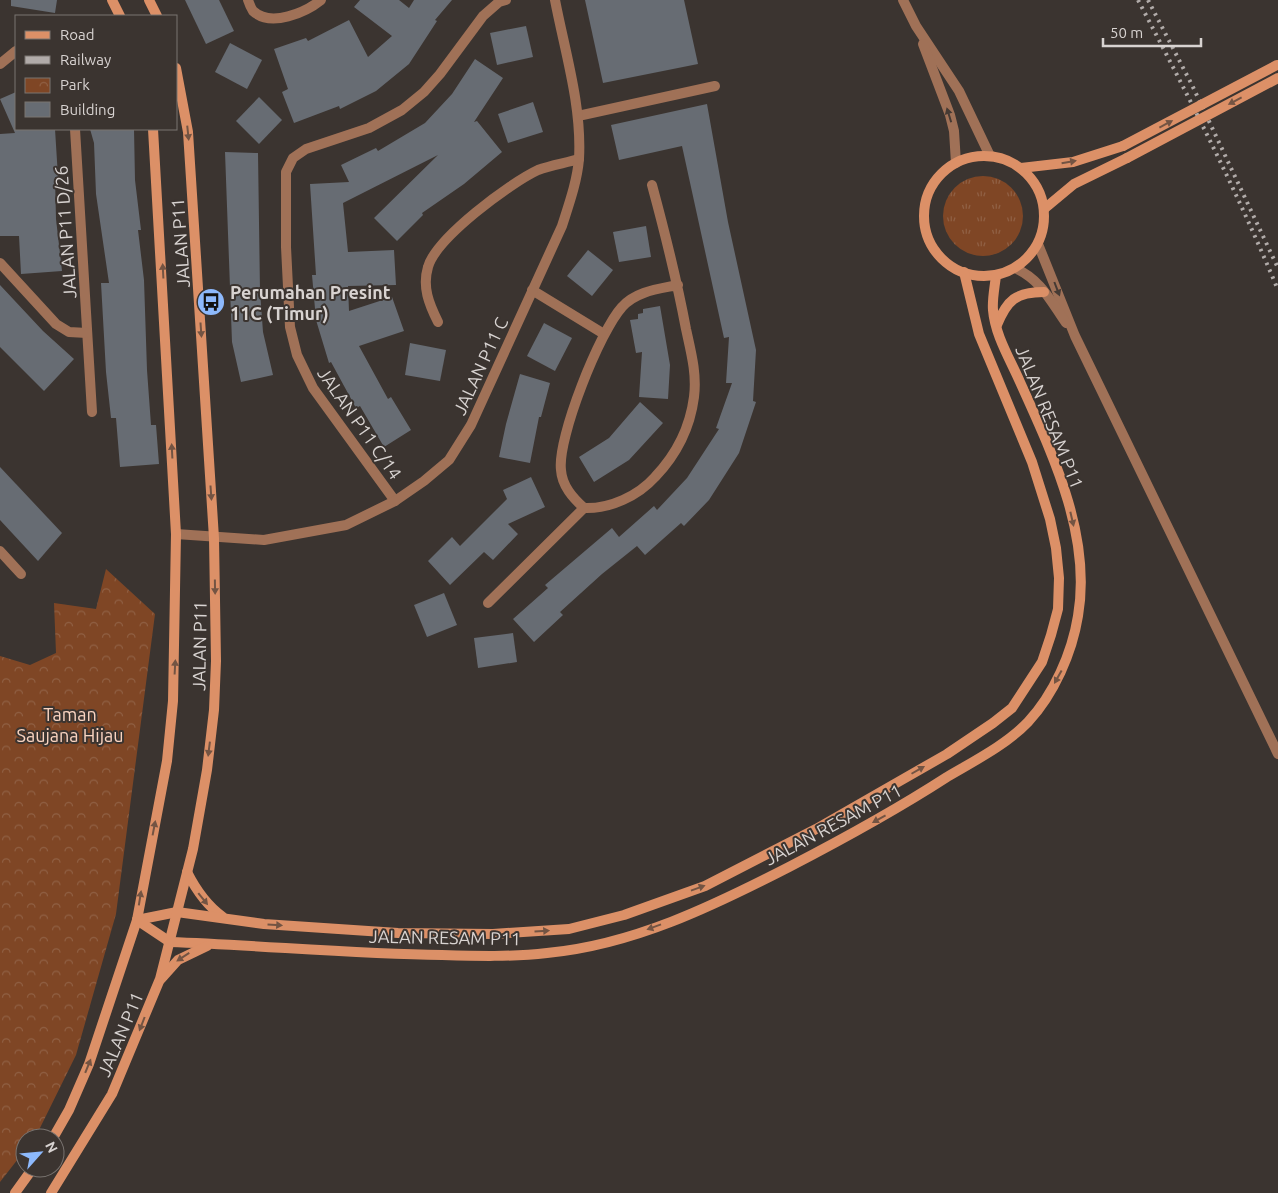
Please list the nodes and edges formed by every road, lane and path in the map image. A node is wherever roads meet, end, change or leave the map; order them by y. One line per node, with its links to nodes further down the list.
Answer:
1 (112, 0): 8 (main road)
2 (149, 0): 9 (main road)
3 (248, 0): 4 (street)
4 (321, 0)
5 (506, 0): 40 (street, JALAN P11 C/14)
6 (555, 0): 17 (street, JALAN P11 C)
7 (903, 0): 10 (street)
8 (120, 15)
9 (156, 15)
10 (916, 26): 20 (street); 22 (street, one-way to 10)
11 (15, 52): 12 (street)
12 (0, 64)
13 (1278, 65): 23 (main road, one-way to 13, bridge)
14 (1278, 78): 25 (main road, one-way to 25, bridge)
15 (178, 79): 43 (main road, JALAN P11, one-way to 43)
16 (715, 86): 17 (street)
17 (578, 116): 21 (street, JALAN P11 C)
18 (75, 130): 36 (street, JALAN P11 D/26)
19 (153, 130): 42 (main road, JALAN P11, one-way to 19)
20 (990, 156): 22 (main road); 23 (main road)
21 (579, 160): 32 (street, JALAN P11 C); 34 (street)
22 (956, 163): 29 (main road)
23 (1021, 168): 25 (main road)
24 (652, 185): 31 (street)
25 (1044, 209): 26 (main road)
26 (1038, 244): 28 (main road); 38 (street, one-way to 38)
27 (0, 263): 36 (street, JALAN P11 D/26)
28 (1015, 268): 30 (main road); 33 (street)
29 (964, 272): 30 (main road); 50 (main road, JALAN RESAM P11, one-way to 29)
30 (996, 275): 35 (main road, JALAN RESAM P11)
31 (678, 285): 37 (street); 41 (street)
32 (532, 290): 37 (street); 40 (street, JALAN P11 C)
33 (1044, 292): 35 (main road); 38 (street)
34 (438, 322)
35 (997, 325): 53 (main road, JALAN RESAM P11, one-way to 53)
36 (87, 334): 39 (street, JALAN P11 D/26)
37 (604, 334): 41 (street)
38 (1075, 336): 47 (street)
39 (92, 412)
40 (395, 501): 43 (street, JALAN P11 C)
41 (584, 508): 46 (street)
42 (176, 534): 43 (street, JALAN P11 C); 51 (main road, JALAN P11, one-way to 42)
43 (214, 538): 48 (main road, JALAN P11, one-way to 48)
44 (0, 551): 45 (street)
45 (21, 574)
46 (488, 603)
47 (1278, 754)
48 (187, 872): 49 (main road, JALAN P11); 50 (main road, one-way to 50)
49 (177, 912): 50 (main road, JALAN RESAM P11); 51 (main road, JALAN RESAM P11); 52 (main road, JALAN P11)
50 (227, 919)
51 (137, 920): 52 (main road); 55 (main road, JALAN P11, one-way to 51)
52 (170, 942): 53 (main road, JALAN RESAM P11); 54 (main road, JALAN P11)
53 (212, 944): 54 (main road, one-way to 54)
54 (160, 979): 58 (main road, JALAN P11, one-way to 58)
55 (58, 1128)
56 (26, 1178): 57 (main road)
57 (15, 1193)
58 (51, 1193)

